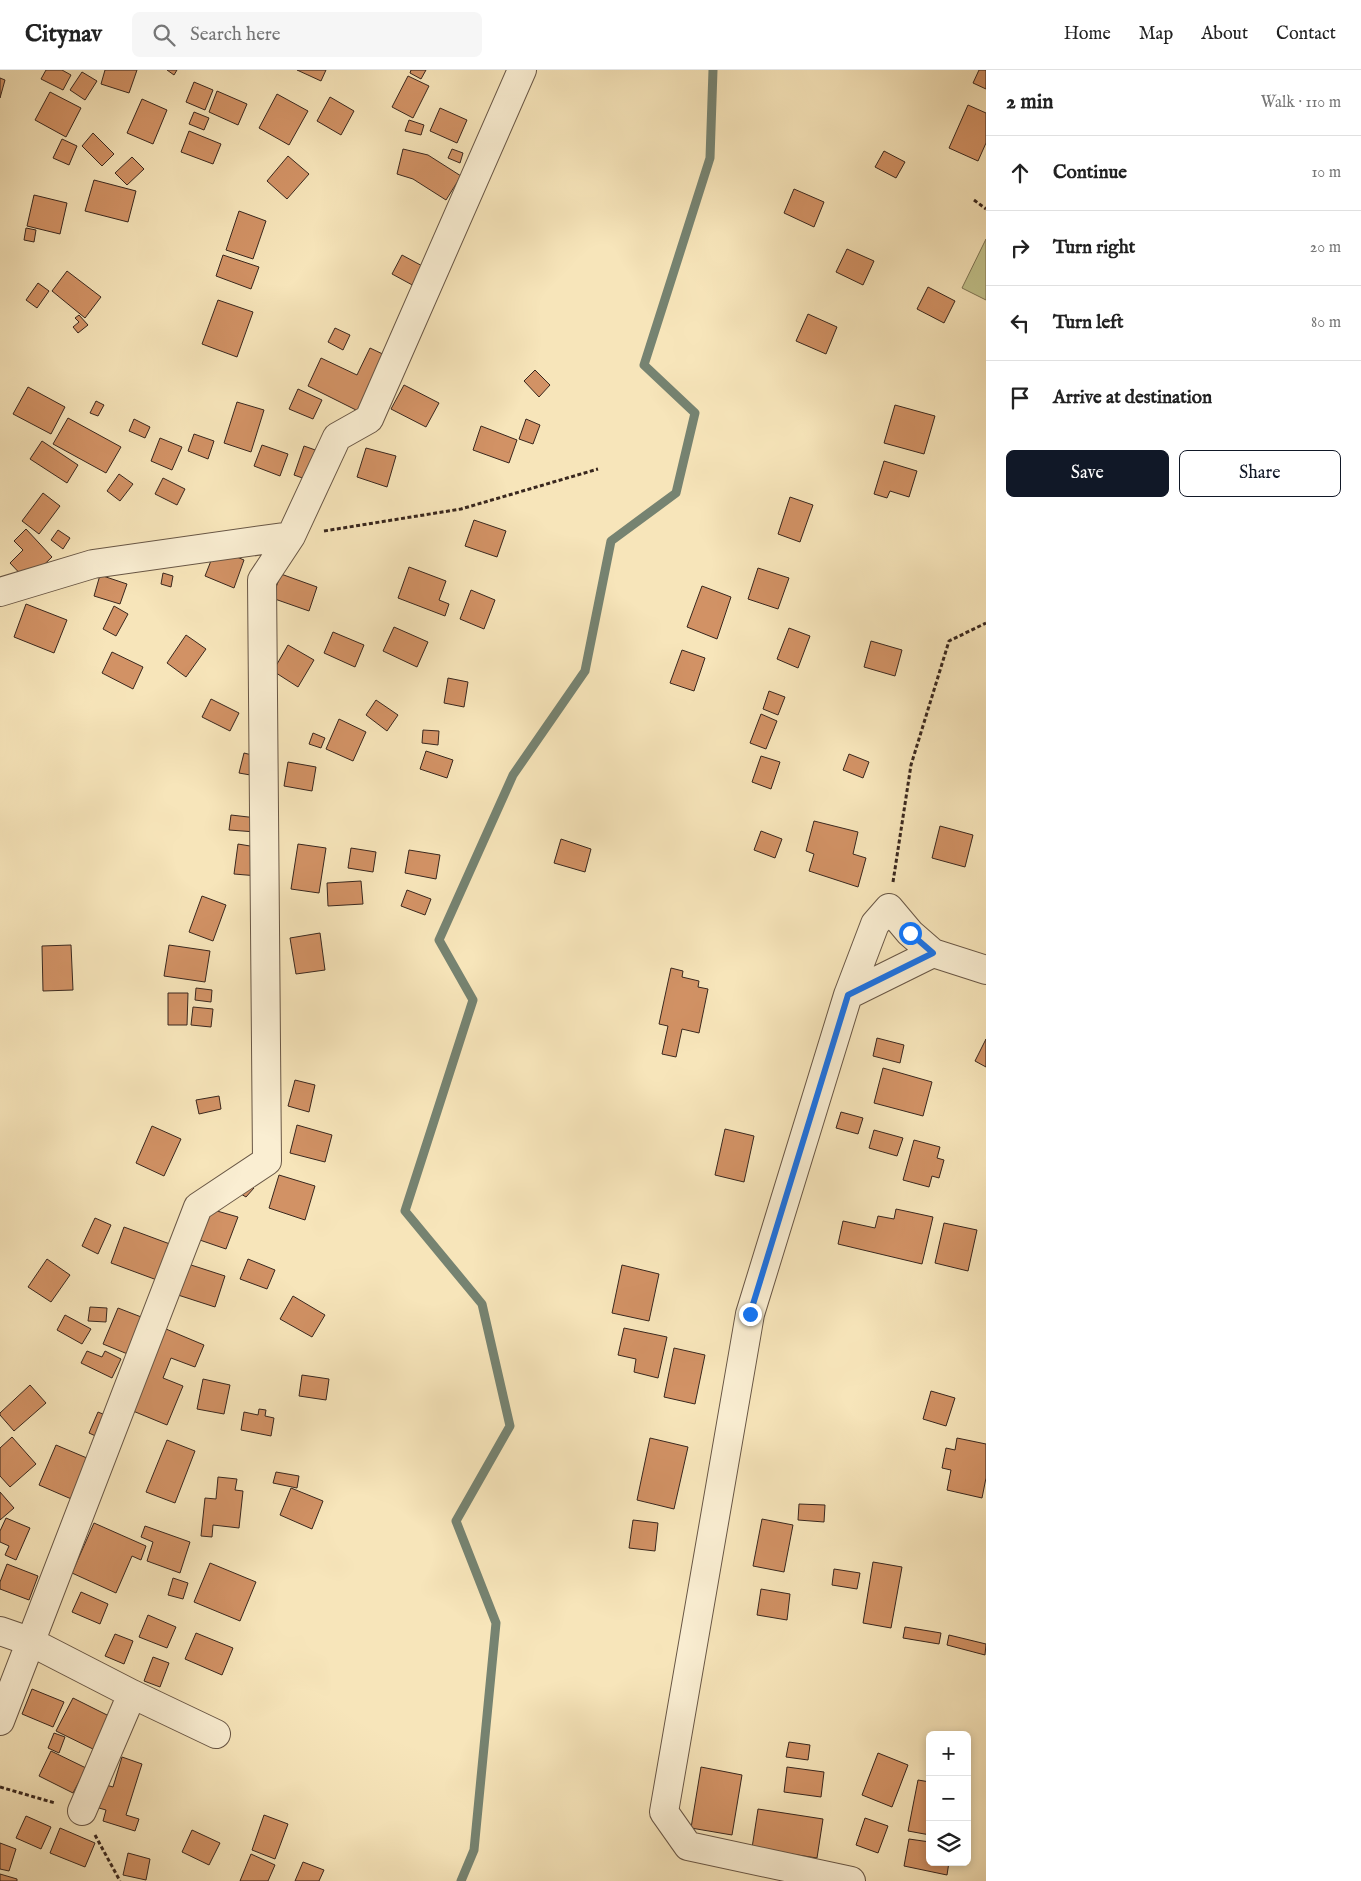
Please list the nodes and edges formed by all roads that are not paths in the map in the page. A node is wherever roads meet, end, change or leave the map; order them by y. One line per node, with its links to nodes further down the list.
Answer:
1 (522, 70): 2 (street)
2 (291, 536): 3 (street); 8 (street)
3 (0, 592)
4 (933, 953): 5 (street); 6 (street); 6 (street)
5 (986, 970)
6 (848, 995): 13 (street)
7 (0, 1631): 8 (street)
8 (30, 1641): 9 (street); 10 (street)
9 (132, 1694): 11 (street); 12 (street)
10 (0, 1721)
11 (216, 1734)
12 (82, 1810)
13 (851, 1881)

